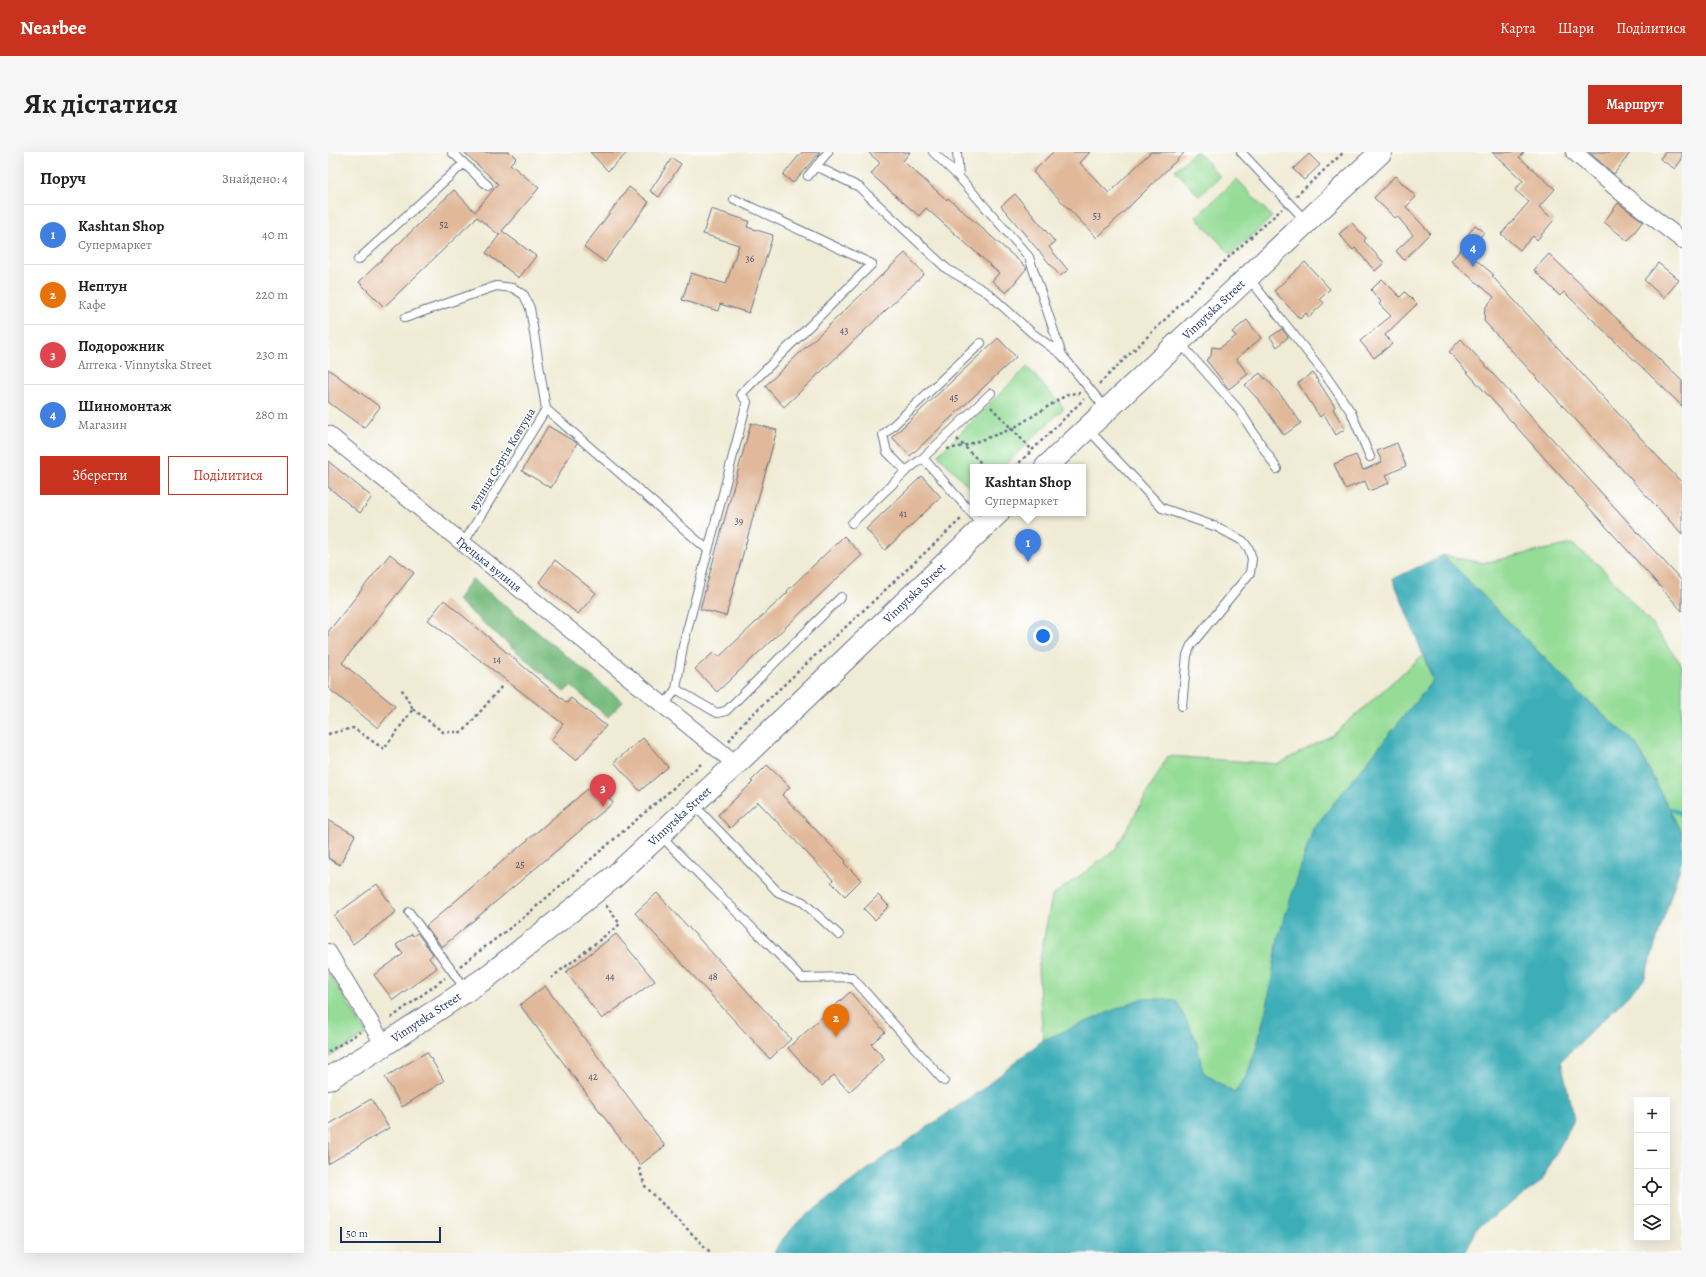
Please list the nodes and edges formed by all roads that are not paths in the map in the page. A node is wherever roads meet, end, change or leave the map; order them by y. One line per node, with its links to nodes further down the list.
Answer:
1 (452, 152): 8 (lane)
2 (828, 152): 9 (lane)
3 (933, 152): 11 (lane)
4 (957, 152): 11 (lane)
5 (1241, 152): 14 (lane)
6 (1380, 152): 14 (main road, Vinnytska Street)
7 (1574, 152): 15 (street)
8 (464, 163): 12 (lane); 16 (lane)
9 (816, 166): 10 (lane); 21 (lane)
10 (808, 176)
11 (959, 177): 21 (lane)
12 (488, 186)
13 (734, 199): 36 (lane)
14 (1306, 221): 17 (main road, Vinnytska Street)
15 (1682, 240)
16 (358, 260)
17 (1248, 276): 19 (main road, Vinnytska Street); 28 (lane)
18 (405, 318): 23 (lane, вулиця Сергія Ковтуна)
19 (1179, 342): 24 (main road, Vinnytska Street); 30 (lane)
20 (981, 343): 31 (lane)
21 (1062, 355): 24 (lane)
22 (991, 393): 27 (lane)
23 (546, 409): 35 (lane, вулиця Сергія Ковтуна); 36 (lane)
24 (1107, 409): 25 (main road, Vinnytska Street)
25 (1087, 428): 29 (main road, Vinnytska Street); 39 (lane)
26 (328, 434): 35 (street, Грецька вулиця)
27 (926, 455): 31 (lane); 32 (lane)
28 (1370, 457)
29 (1049, 464)
30 (1277, 469)
31 (906, 471): 34 (lane)
32 (970, 502)
33 (984, 517): 41 (main road, Vinnytska Street)
34 (852, 523)
35 (463, 544): 40 (street, Грецька вулиця)
36 (707, 549): 38 (lane)
37 (841, 597): 38 (lane)
38 (676, 689): 40 (lane)
39 (1182, 706)
40 (663, 707): 41 (street, Грецька вулиця)
41 (736, 764): 42 (main road, Vinnytska Street)
42 (693, 804): 43 (main road, Vinnytska Street); 45 (lane)
43 (660, 835): 47 (main road, Vinnytska Street); 50 (lane)
44 (409, 912): 47 (lane)
45 (839, 936)
46 (328, 952): 48 (street)
47 (466, 990): 48 (main road, Vinnytska Street)
48 (379, 1037): 49 (main road, Vinnytska Street)
49 (328, 1079)
50 (944, 1081)

